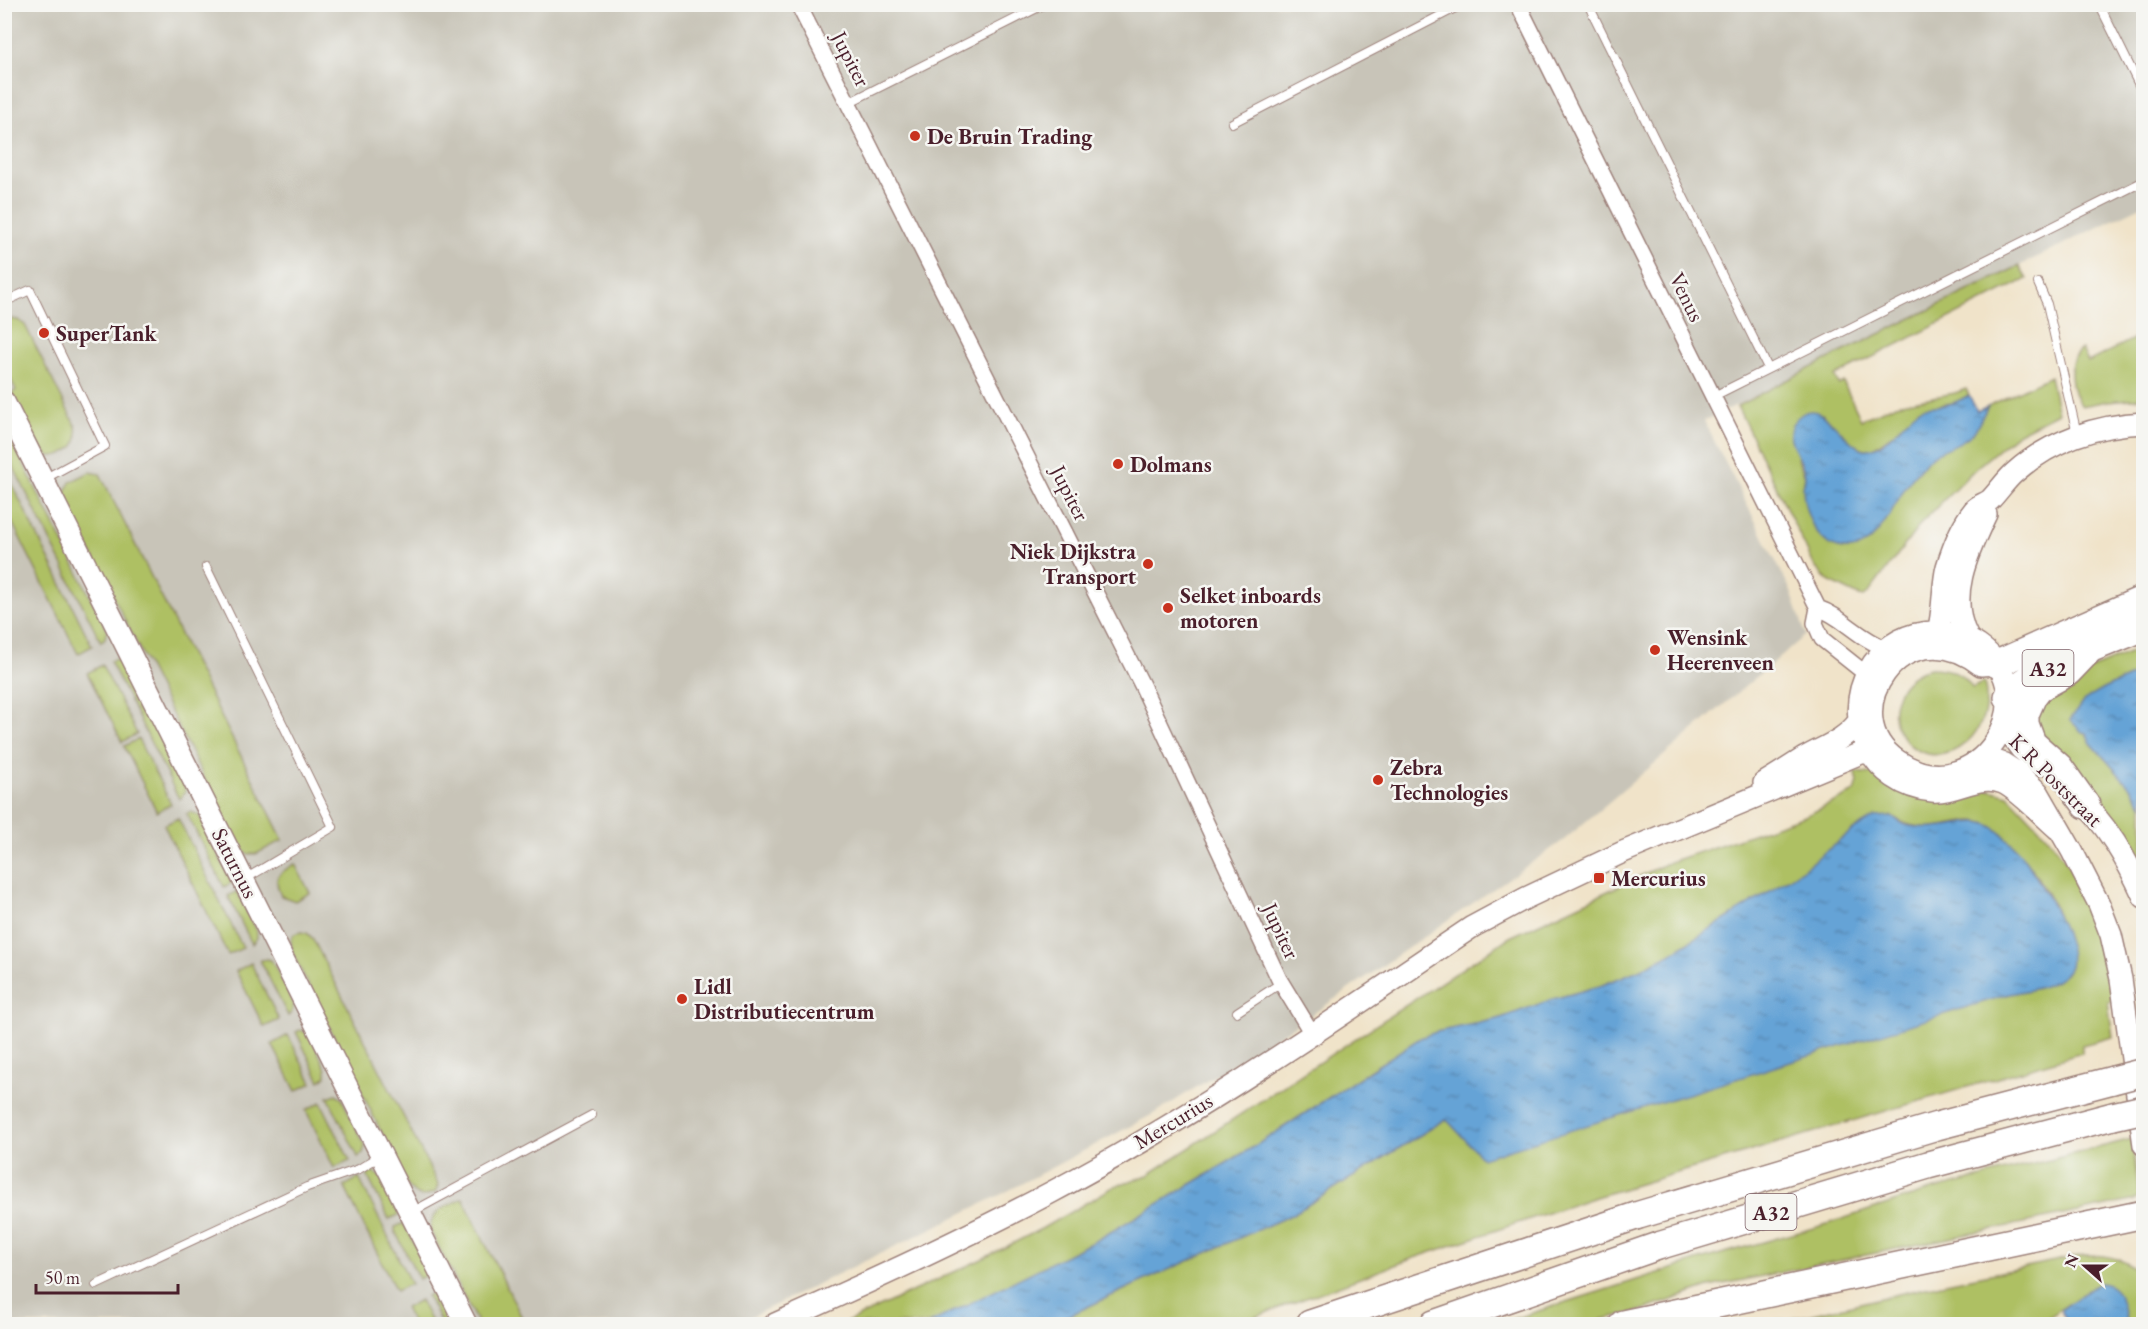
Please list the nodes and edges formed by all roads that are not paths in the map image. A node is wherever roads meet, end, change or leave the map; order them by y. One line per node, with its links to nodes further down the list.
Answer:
1 (798, 4): 8 (street, Jupiter)
2 (1045, 4): 8 (lane)
3 (1463, 4): 9 (lane)
4 (1518, 4): 14 (street, Venus)
5 (1588, 4): 13 (lane)
6 (2099, 4): 7 (lane)
7 (2144, 95)
8 (848, 103): 41 (street, Jupiter)
9 (1232, 123)
10 (2144, 182): 13 (lane)
11 (2038, 283): 17 (lane)
12 (4, 302): 18 (lane)
13 (1768, 369): 14 (lane)
14 (1712, 397): 22 (street, Venus)
15 (4, 402): 18 (main road, Saturnus)
16 (2144, 423): 17 (main road)
17 (2077, 435): 19 (main road)
18 (43, 479): 39 (main road, Saturnus)
19 (1989, 501): 24 (main road); 25 (main road)
20 (206, 567): 39 (lane)
21 (2144, 599): 28 (highway, A32)
22 (1818, 608): 27 (street); 29 (street, Venus)
23 (2144, 627): 26 (highway, A32)
24 (1968, 638): 25 (main road); 28 (main road)
25 (1933, 640): 27 (main road); 28 (main road); 29 (main road)
26 (2092, 647): 30 (highway, A32); 36 (highway)
27 (1887, 648): 29 (main road)
28 (1997, 664): 30 (main road)
29 (1872, 679): 31 (main road); 34 (main road)
30 (2008, 698): 32 (main road)
31 (1858, 722): 33 (main road, K R Poststraat); 37 (main road, Mercurius)
32 (2004, 726): 35 (main road); 36 (main road, K R Poststraat)
33 (1870, 752): 34 (main road); 37 (main road, Mercurius); 38 (main road, K R Poststraat)
34 (1891, 756): 35 (main road)
35 (1981, 760): 38 (main road, K R Poststraat)
36 (2086, 805): 40 (main road, K R Poststraat)
37 (1717, 814): 43 (main road, Mercurius)
38 (2058, 829): 47 (main road, K R Poststraat)
39 (243, 880): 48 (main road, Saturnus)
40 (2144, 897)
41 (1281, 983): 42 (lane); 43 (street, Jupiter)
42 (1237, 1012)
43 (1313, 1035): 53 (main road, Mercurius)
44 (2144, 1072): 54 (highway, A32, bridge)
45 (2144, 1109): 55 (highway, A32, bridge)
46 (592, 1115): 49 (lane)
47 (2144, 1145)
48 (382, 1156): 49 (main road, Saturnus); 51 (lane)
49 (410, 1213): 52 (main road, Saturnus)
50 (2144, 1214): 56 (highway)
51 (96, 1285)
52 (466, 1324)
53 (776, 1324)
54 (1310, 1324)
55 (1434, 1324)
56 (1623, 1324)

